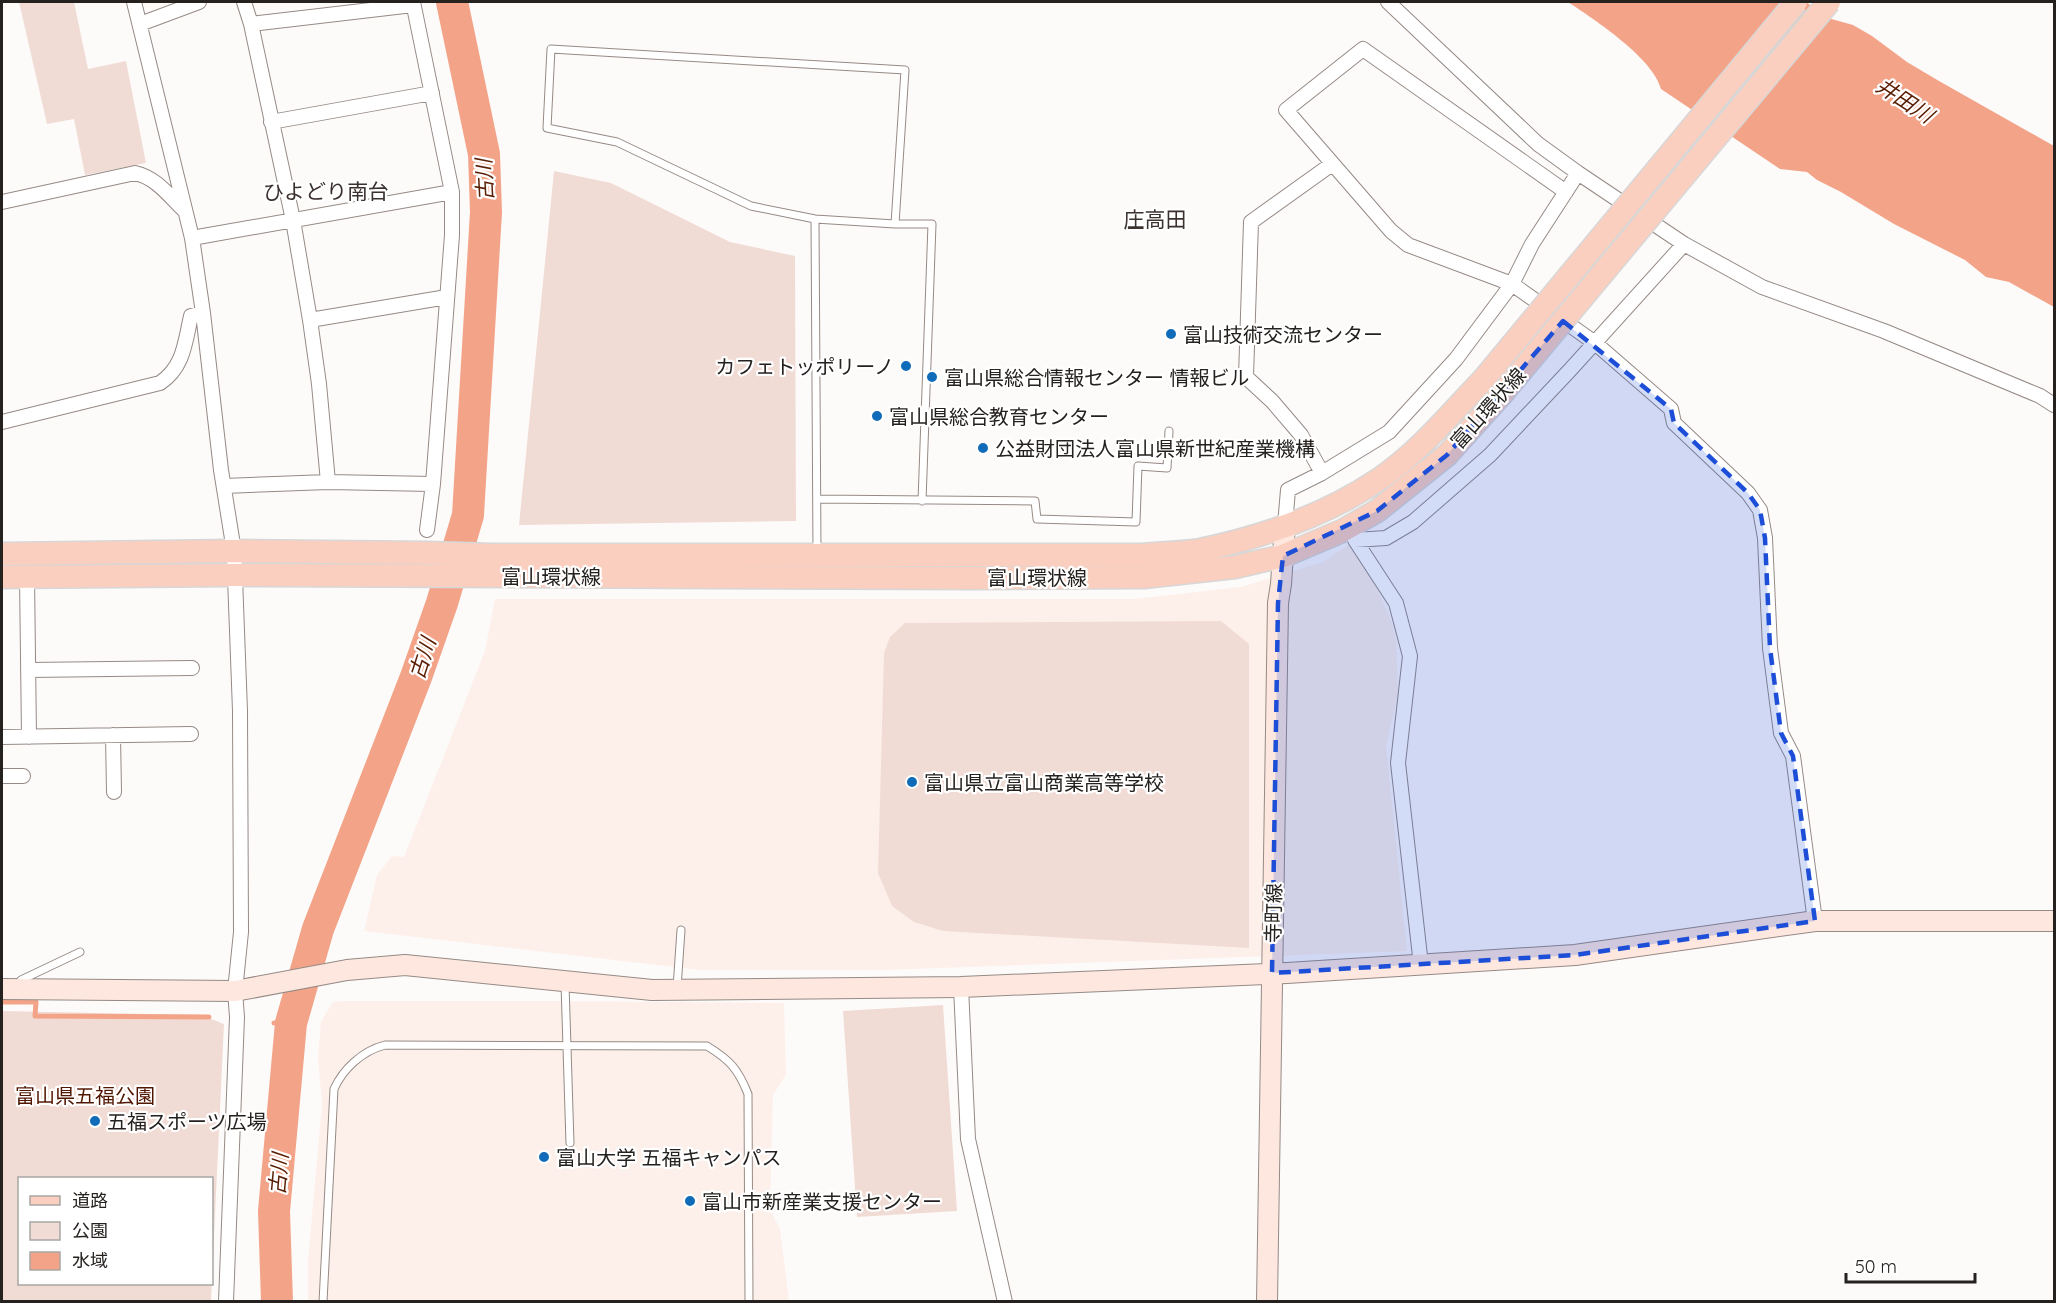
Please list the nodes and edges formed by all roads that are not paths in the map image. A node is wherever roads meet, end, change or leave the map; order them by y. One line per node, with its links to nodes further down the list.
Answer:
1 (134, 2): 8 (street)
2 (199, 2): 8 (street)
3 (244, 2): 9 (street)
4 (1388, 2): 13 (street)
5 (1796, 2): 37 (main road, 富山環状線, bridge)
6 (1829, 2): 42 (main road, 富山環状線, bridge)
7 (413, 3): 9 (street); 10 (street)
8 (140, 24): 17 (street)
9 (250, 24): 11 (street)
10 (432, 93): 11 (street); 14 (street)
11 (272, 122): 19 (street)
12 (1332, 164): 15 (street); 23 (street); 31 (street)
13 (1578, 174): 15 (street); 22 (street)
14 (452, 192): 19 (street); 24 (street)
15 (1566, 192): 23 (street)
16 (2, 202): 17 (street)
17 (185, 211): 21 (street)
18 (815, 219): 20 (lane); 20 (lane); 35 (lane)
19 (293, 220): 21 (street); 26 (street)
20 (895, 224): 36 (lane)
21 (192, 238): 25 (street)
22 (1684, 244): 27 (street); 28 (street)
23 (1512, 284): 27 (street); 31 (street)
24 (447, 297): 26 (street); 33 (street)
25 (203, 314): 29 (street); 34 (street)
26 (310, 320): 32 (street)
27 (1594, 343): 56 (street); 60 (street)
28 (2055, 405)
29 (2, 422)
30 (1169, 430): 36 (lane)
31 (1322, 473): 37 (street)
32 (328, 482): 33 (street); 34 (street)
33 (433, 484): 38 (street)
34 (224, 486): 39 (street)
35 (817, 499): 36 (lane); 41 (lane)
36 (921, 501)
37 (1285, 525): 41 (main road, 富山環状線); 42 (street, 寺町線)
38 (427, 530)
39 (234, 551): 40 (main road, 富山環状線); 43 (main road, 富山環状線); 44 (street)
40 (2, 554)
41 (817, 555): 43 (main road, 富山環状線)
42 (1283, 556): 43 (main road, 富山環状線); 61 (street, 寺町線)
43 (489, 566): 44 (main road, 富山環状線)
44 (234, 575): 46 (main road, 富山環状線); 67 (street)
45 (2, 577): 46 (main road, 富山環状線)
46 (27, 577): 48 (street)
47 (192, 668): 48 (street)
48 (28, 670): 52 (street)
49 (191, 734): 50 (street)
50 (113, 735): 52 (street); 55 (street)
51 (2, 737): 52 (street)
52 (29, 737)
53 (2, 776): 54 (street)
54 (23, 776)
55 (114, 792)
56 (1815, 921): 57 (street); 60 (street)
57 (2055, 921)
58 (681, 930): 66 (lane)
59 (80, 952): 65 (lane)
60 (1421, 965): 61 (street)
61 (1272, 974): 63 (street); 74 (street, 寺町線)
62 (564, 982): 66 (street); 67 (street); 68 (lane)
63 (961, 987): 66 (street); 73 (street)
64 (2, 989): 65 (street)
65 (22, 989): 67 (street)
66 (677, 990)
67 (235, 991): 70 (street)
68 (567, 1046): 69 (lane); 71 (lane); 72 (lane)
69 (570, 1143)
70 (226, 1302)
71 (323, 1302)
72 (749, 1302)
73 (1005, 1302)
74 (1267, 1302)

